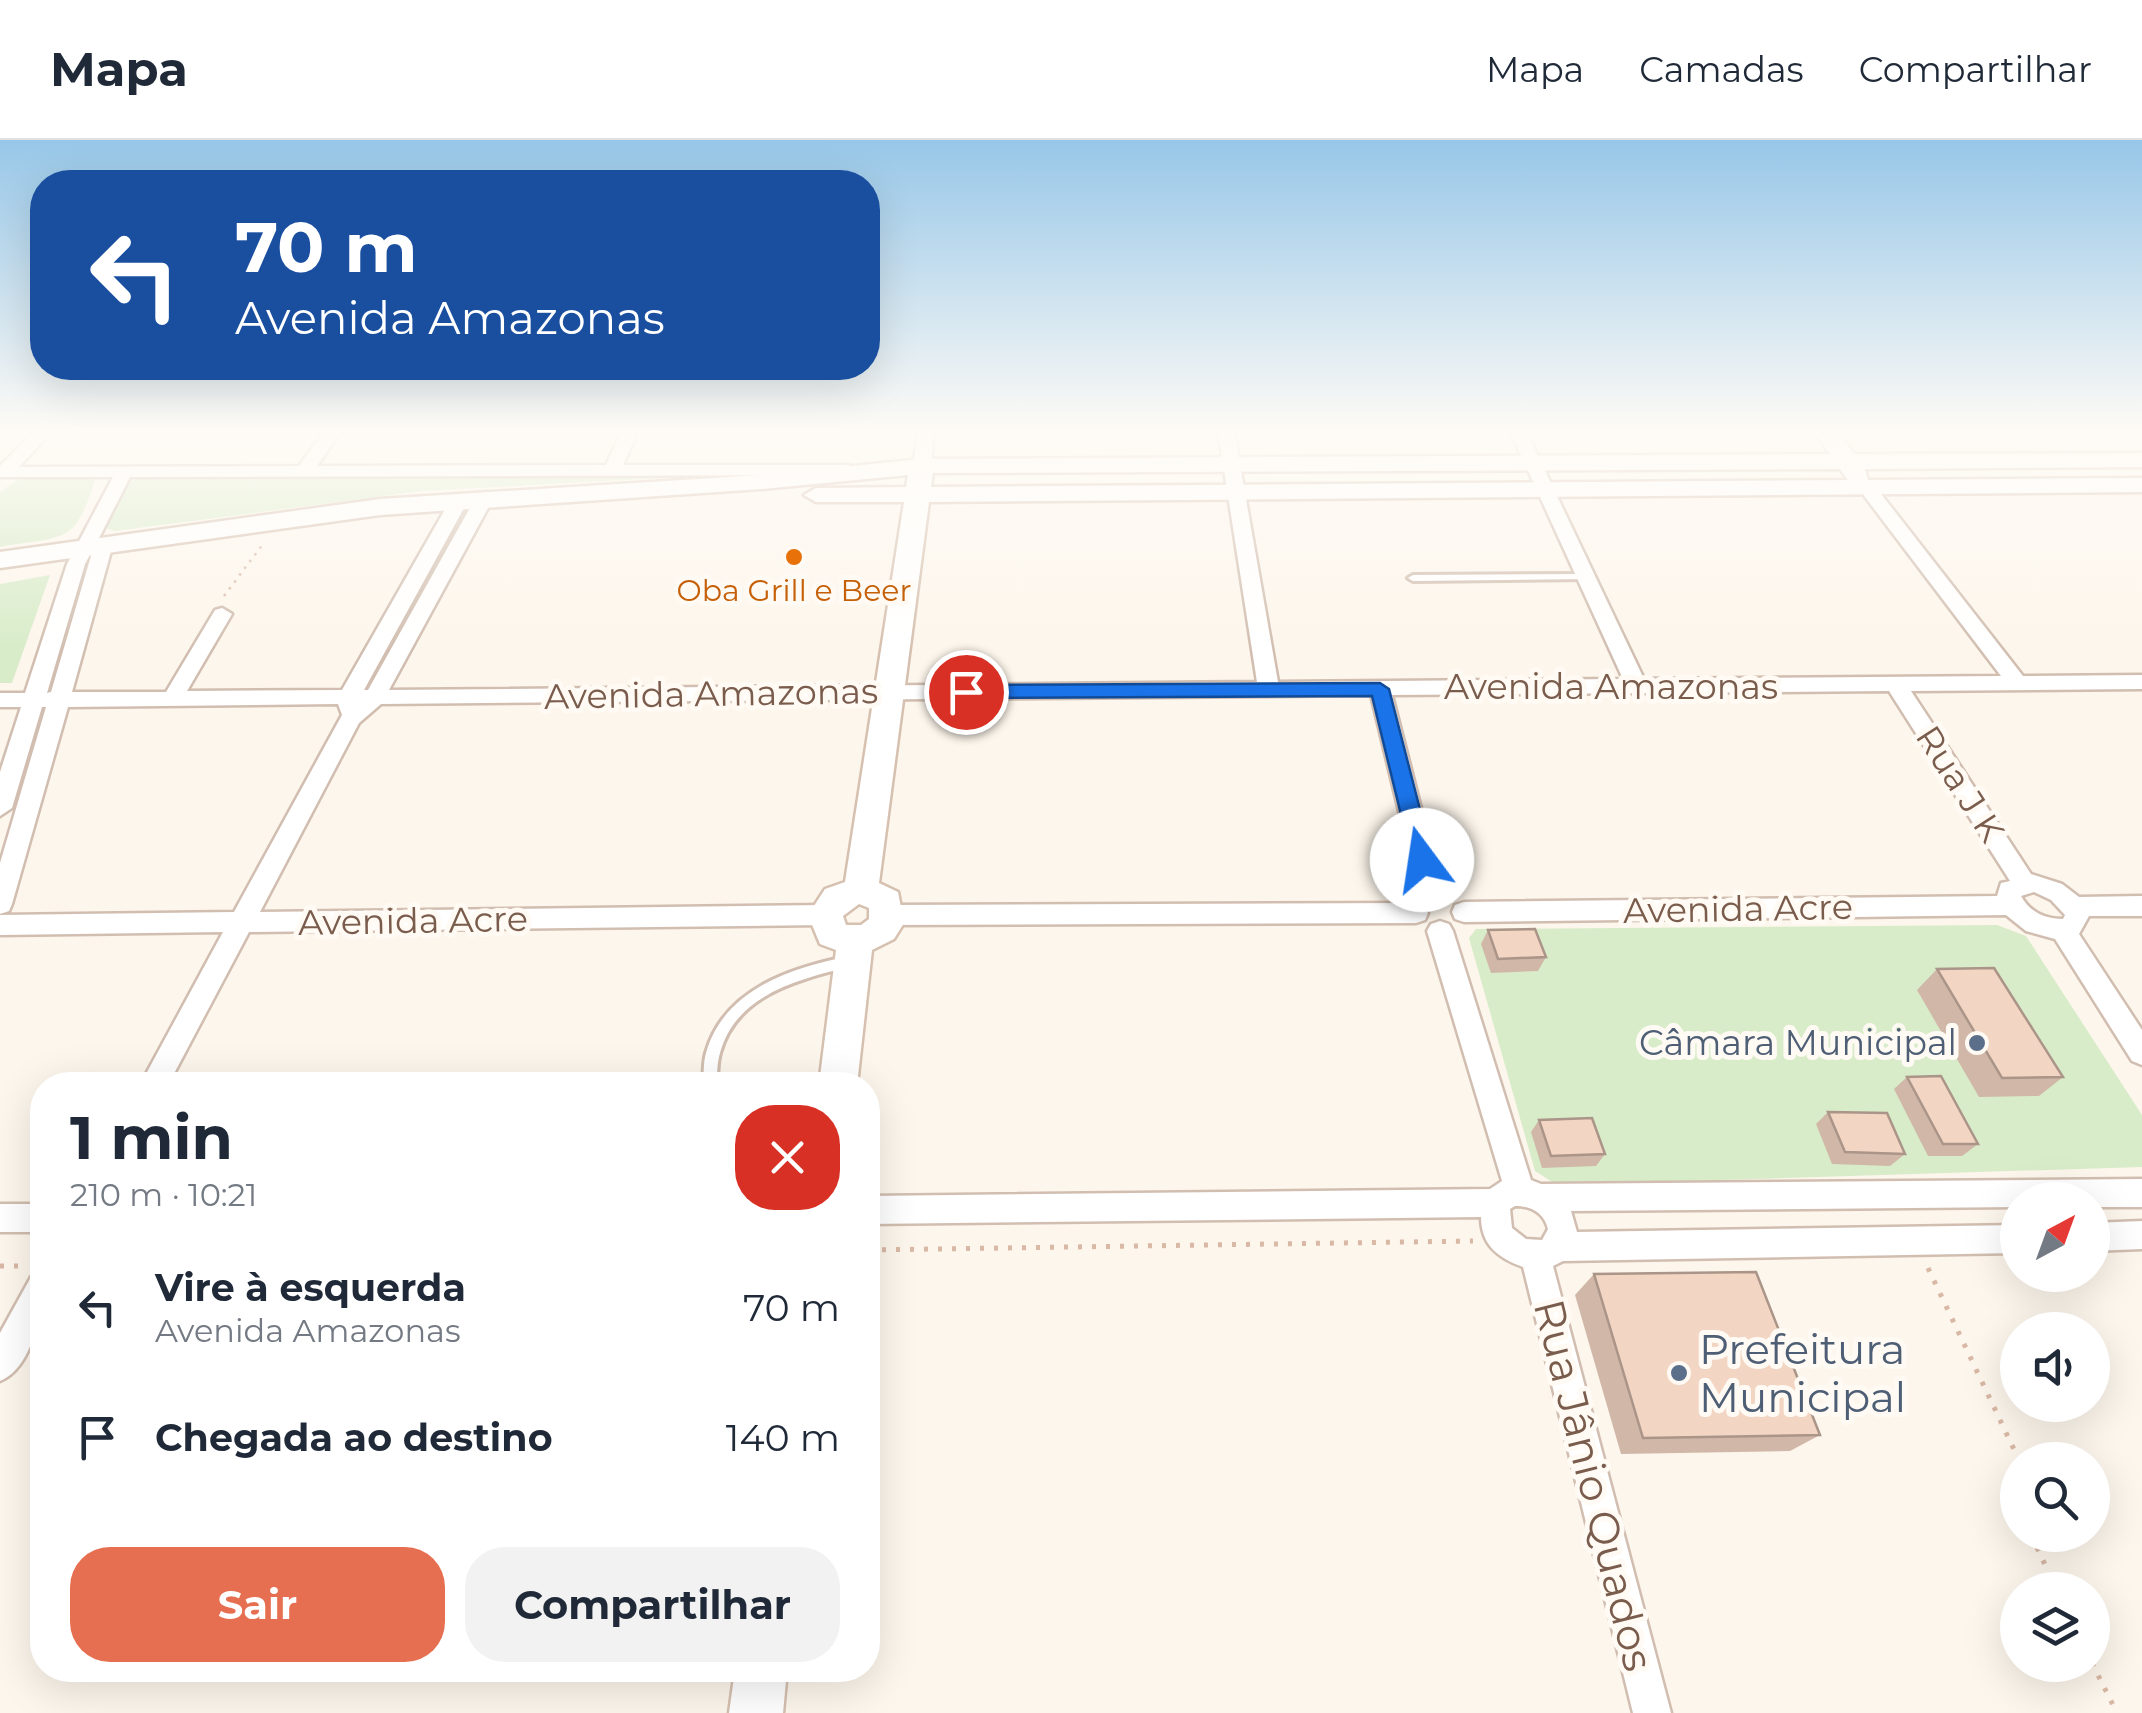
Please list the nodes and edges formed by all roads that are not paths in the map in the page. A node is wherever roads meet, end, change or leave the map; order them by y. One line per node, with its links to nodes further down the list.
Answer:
1 (111, 504): 9 (street)
2 (498, 504): 8 (main road)
3 (530, 504): 8 (main road)
4 (916, 504): 20 (main road)
5 (1240, 504): 18 (street)
6 (1551, 504): 11 (street)
7 (1880, 504): 15 (street)
8 (468, 507): 9 (main road); 9 (main road); 21 (street); 26 (street)
9 (91, 554): 10 (main road); 24 (street); 25 (street)
10 (1, 563)
11 (1584, 577): 12 (lane); 17 (street)
12 (1413, 578)
13 (222, 614): 22 (street)
14 (2142, 682): 15 (street, Avenida Amazonas)
15 (2017, 683): 16 (street, Avenida Amazonas)
16 (1896, 685): 17 (street, Avenida Amazonas); 29 (street, Rua J K)
17 (1637, 687): 19 (street, Avenida Amazonas)
18 (1269, 689): 19 (street, Avenida Amazonas); 20 (street, Avenida Amazonas)
19 (1380, 689): 30 (street)
20 (890, 692): 21 (street, Avenida Amazonas); 28 (main road)
21 (374, 698): 26 (street)
22 (172, 699): 25 (street); 26 (street)
23 (0, 700): 24 (street)
24 (33, 700): 25 (street); 27 (street)
25 (58, 700): 31 (street)
26 (349, 709): 37 (street)
27 (0, 808)
28 (861, 890): 34 (main road); 35 (main road)
29 (2018, 894): 33 (street, Avenida Acre); 36 (street); 36 (street)
30 (1423, 903): 33 (street); 35 (street); 39 (street)
31 (0, 904)
32 (2142, 906): 36 (street)
33 (1464, 912): 39 (street)
34 (826, 915): 37 (street, Avenida Acre); 40 (main road)
35 (890, 915): 40 (main road)
36 (2068, 918): 41 (street)
37 (244, 924): 38 (street, Avenida Acre); 42 (street)
38 (0, 925)
39 (1440, 932): 46 (street)
40 (854, 951): 43 (lane); 44 (main road)
41 (2142, 1053)
42 (161, 1072)
43 (712, 1072)
44 (840, 1072)
45 (2142, 1193): 46 (street)
46 (1519, 1197): 47 (street); 53 (street, Rua Jânio Quados); 53 (street)
47 (880, 1210)
48 (0, 1218): 49 (street)
49 (30, 1218)
50 (2142, 1236): 51 (street)
51 (2110, 1237)
52 (2000, 1239): 53 (street)
53 (1546, 1251): 58 (street, Rua Jânio Quados)
54 (30, 1290): 55 (street)
55 (0, 1366)
56 (760, 1682): 57 (main road)
57 (756, 1713)
58 (1652, 1713)

